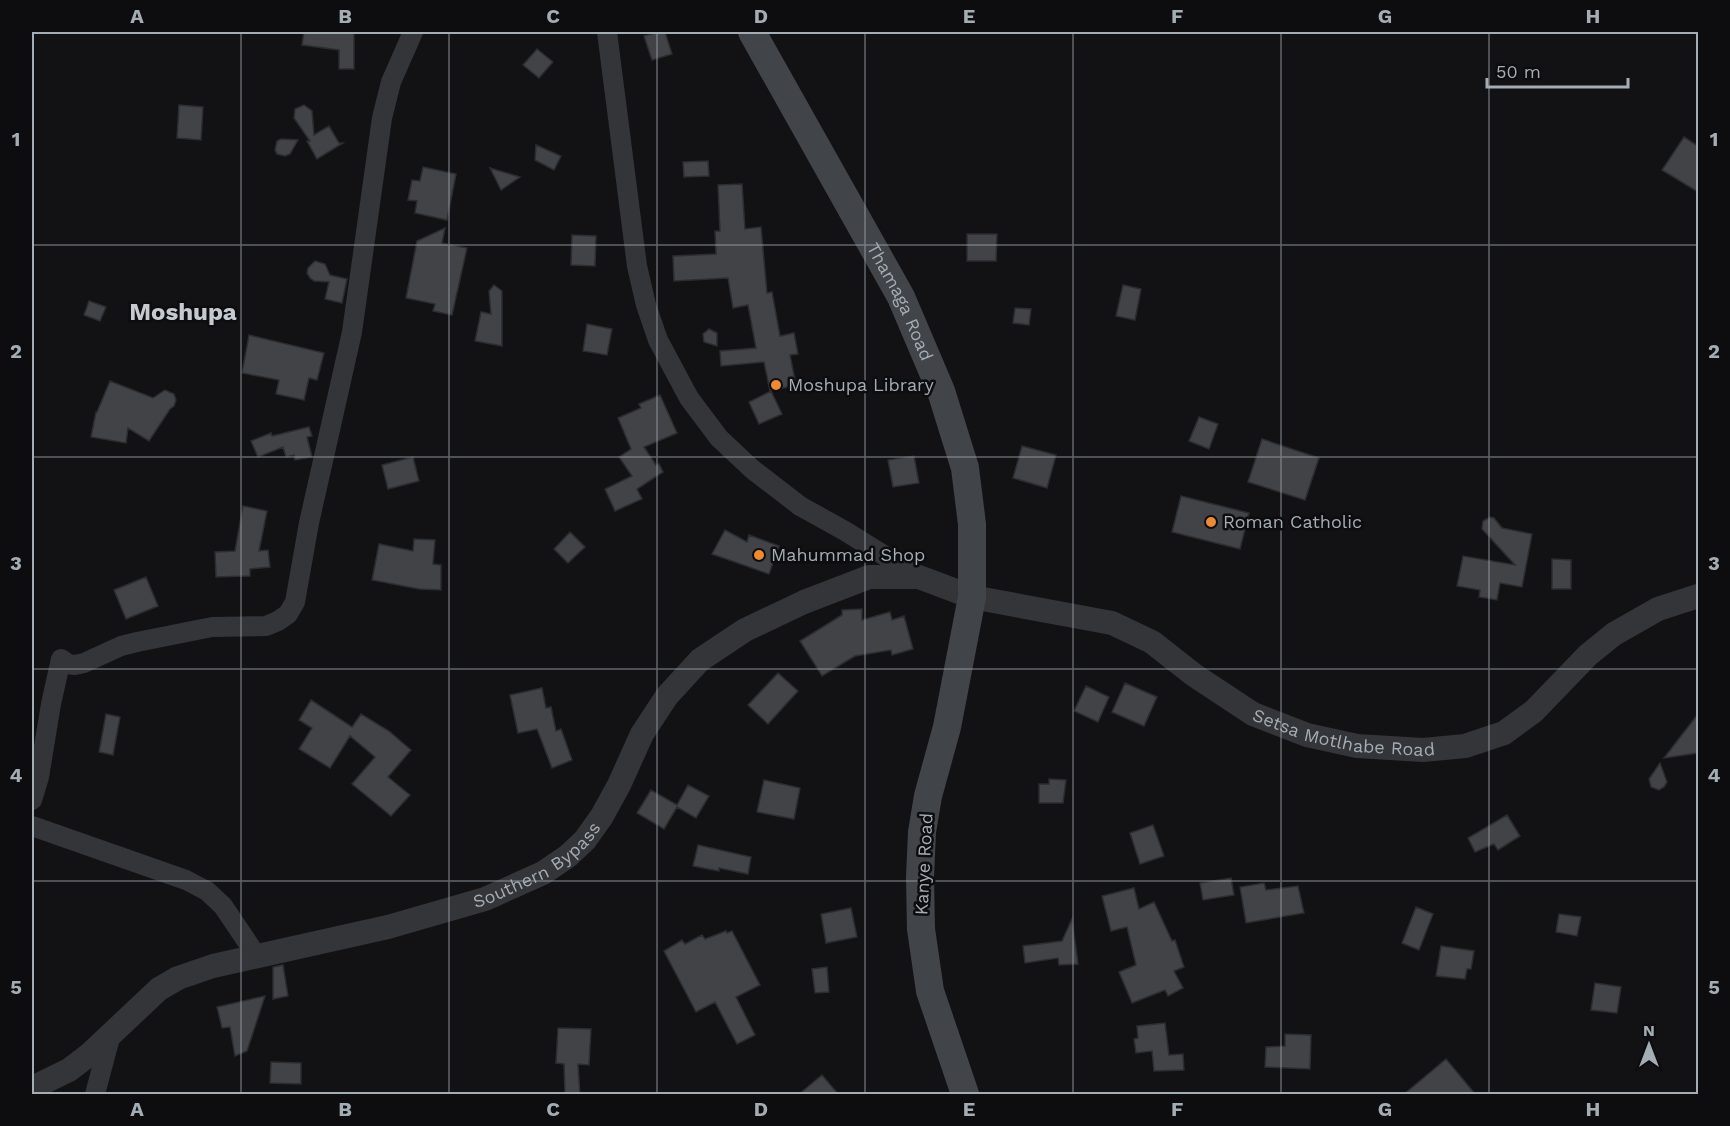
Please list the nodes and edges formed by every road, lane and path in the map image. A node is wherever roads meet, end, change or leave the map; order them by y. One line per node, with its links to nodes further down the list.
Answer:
1 (413, 32): 7 (street)
2 (606, 32): 4 (street)
3 (752, 32): 6 (main road, Thamaga Road)
4 (918, 577): 6 (street, Southern Bypass); 9 (street, Southern Bypass)
5 (1698, 596): 6 (street, Setsa Motlhabe Road)
6 (972, 597): 13 (main road, Kanye Road)
7 (32, 800)
8 (32, 826): 9 (street)
9 (256, 955): 10 (street, Southern Bypass)
10 (111, 1034): 11 (street, Southern Bypass); 12 (street)
11 (32, 1088)
12 (95, 1095)
13 (965, 1095)

